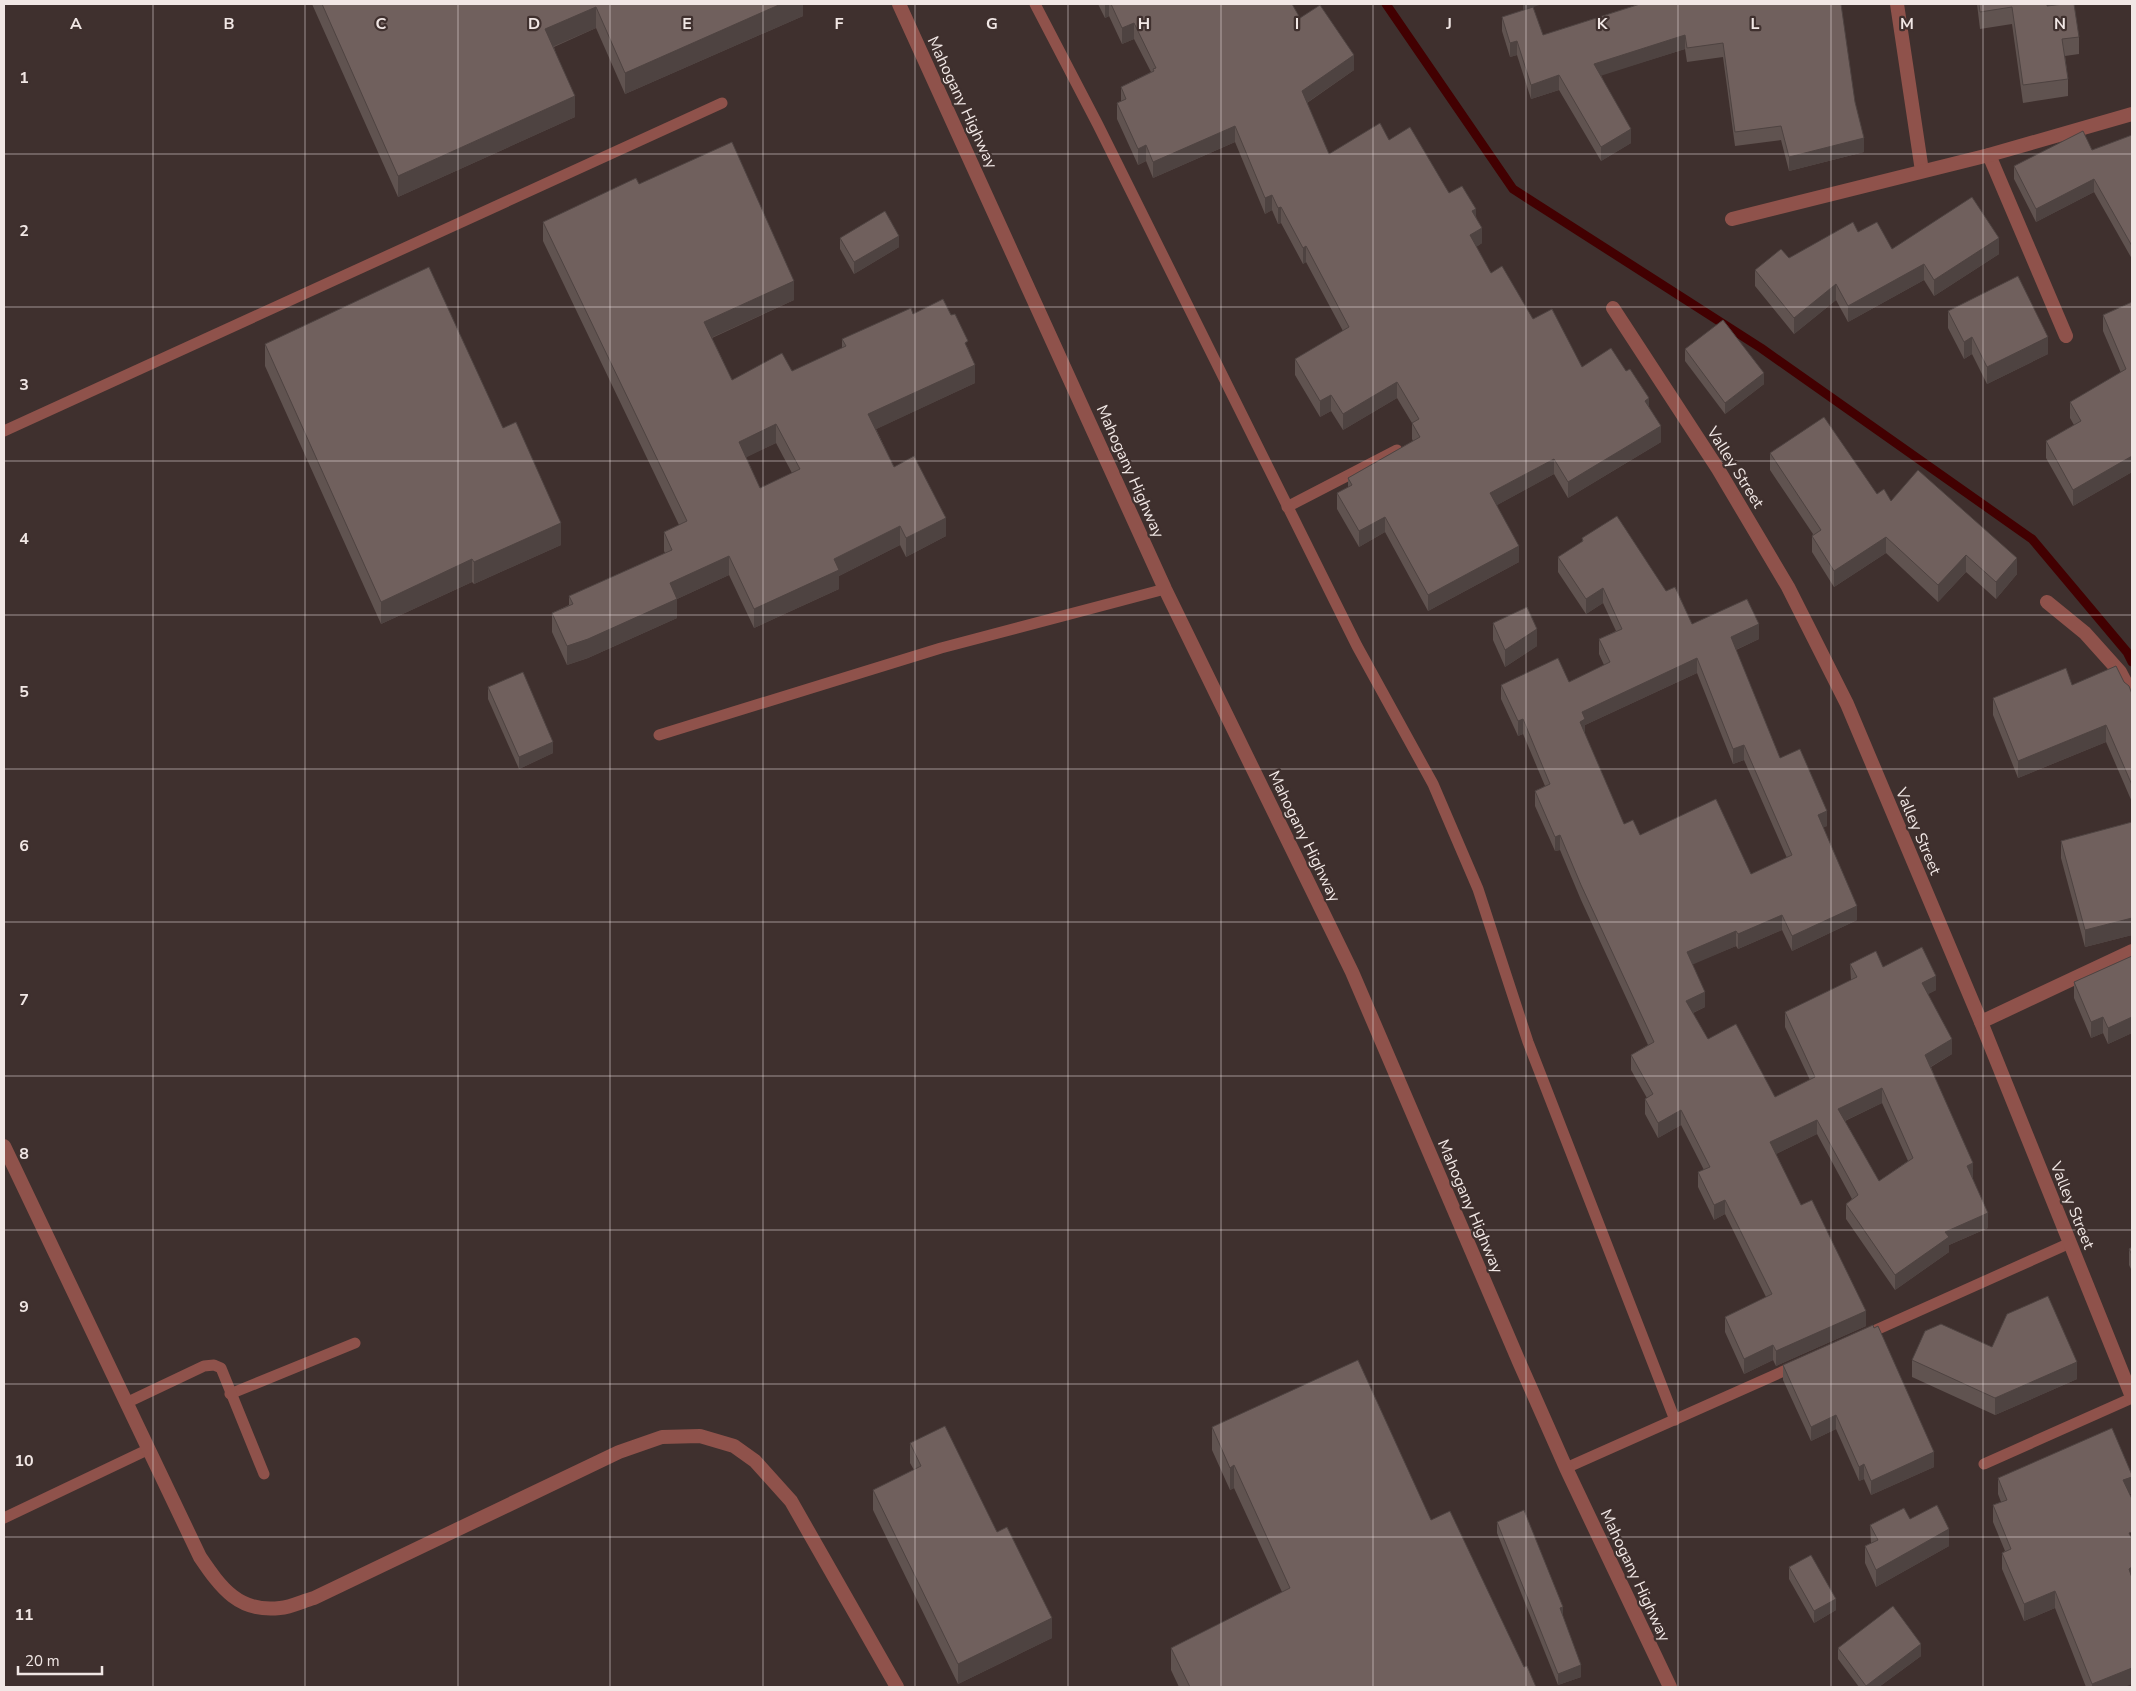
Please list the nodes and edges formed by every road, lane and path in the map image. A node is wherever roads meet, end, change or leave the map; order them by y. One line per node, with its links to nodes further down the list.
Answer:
1 (899, 4): 14 (street, Mahogany Highway)
2 (1034, 4): 13 (lane)
3 (1897, 4): 7 (street)
4 (722, 103): 11 (lane)
5 (2132, 114): 6 (street)
6 (1989, 155): 7 (street); 10 (street)
7 (1922, 171): 8 (street)
8 (1732, 219)
9 (1613, 308): 19 (street, Valley Street)
10 (2066, 336)
11 (4, 430)
12 (1397, 450): 13 (lane)
13 (1287, 506): 28 (lane)
14 (1166, 589): 17 (lane); 31 (street, Mahogany Highway)
15 (2047, 602): 16 (street)
16 (2132, 696)
17 (659, 735)
18 (2132, 950): 19 (street)
19 (1981, 1022): 21 (street, Valley Street)
20 (4, 1146): 27 (street)
21 (2070, 1243): 22 (lane); 26 (street, Valley Street)
22 (1854, 1340)
23 (355, 1343): 25 (lane)
24 (1809, 1360): 28 (lane)
25 (230, 1394): 27 (lane); 32 (lane)
26 (2132, 1397): 30 (lane)
27 (126, 1402): 29 (street)
28 (1675, 1420): 31 (lane)
29 (148, 1449): 33 (lane); 34 (street)
30 (1984, 1464)
31 (1566, 1468): 35 (street, Mahogany Highway)
32 (264, 1474)
33 (4, 1518)
34 (898, 1687)
35 (1670, 1687)

